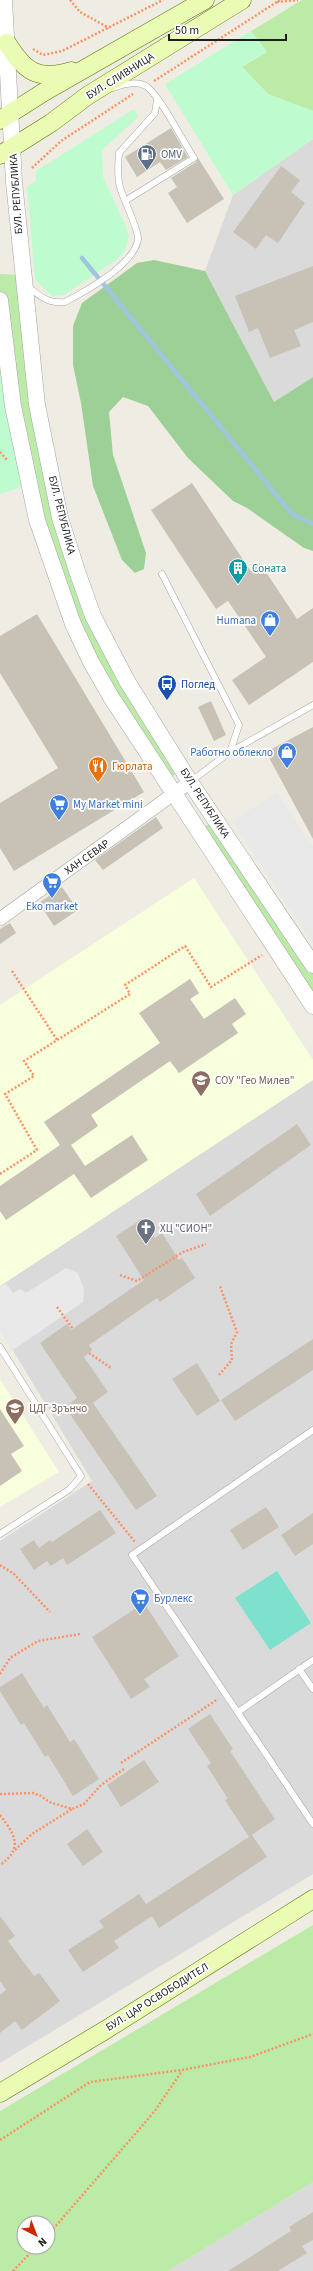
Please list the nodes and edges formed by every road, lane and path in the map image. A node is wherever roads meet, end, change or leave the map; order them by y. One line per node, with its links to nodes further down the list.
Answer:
1 (4, 0): 9 (street, БУЛ. РЕПУБЛИКА)
2 (70, 0): 8 (path)
3 (163, 0): 8 (path)
4 (206, 0): 11 (main road, БУЛ. СЛИВНИЦА)
5 (242, 0): 12 (main road, БУЛ. СЛИВНИЦА)
6 (298, 0): 7 (path)
7 (277, 2)
8 (110, 28): 10 (path)
9 (7, 43): 11 (main road); 14 (street, БУЛ. РЕПУБЛИКА)
10 (27, 46)
11 (97, 63): 14 (main road, БУЛ. СЛИВНИЦА)
12 (86, 96): 13 (lane); 15 (main road, БУЛ. СЛИВНИЦА)
13 (157, 99): 16 (lane); 16 (lane)
14 (6, 116): 15 (street, БУЛ. РЕПУБЛИКА)
15 (6, 151): 17 (street, БУЛ. РЕПУБЛИКА)
16 (125, 201): 17 (lane)
17 (23, 284): 22 (street, БУЛ. РЕПУБЛИКА)
18 (0, 300): 23 (street, БУЛ. РЕПУБЛИКА)
19 (162, 574): 21 (lane)
20 (313, 705): 21 (lane)
21 (230, 752): 22 (lane)
22 (190, 782): 23 (street, ХАН СЕВАР); 26 (street, БУЛ. РЕПУБЛИКА)
23 (173, 794): 24 (street, ХАН СЕВАР); 25 (street, БУЛ. РЕПУБЛИКА)
24 (1, 917)
25 (274, 947): 28 (street, БУЛ. РЕПУБЛИКА); 29 (path)
26 (313, 965)
27 (12, 971): 29 (path)
28 (313, 1006)
29 (57, 1040): 30 (path)
30 (0, 1174)
31 (206, 1244): 32 (path)
32 (120, 1275)
33 (220, 1286): 39 (path)
34 (57, 1306): 35 (path)
35 (73, 1329)
36 (0, 1347): 41 (lane)
37 (89, 1353): 38 (path)
38 (111, 1368)
39 (219, 1375)
40 (313, 1430): 43 (lane)
41 (81, 1476): 42 (lane); 43 (path)
42 (0, 1534)
43 (141, 1548): 51 (lane)
44 (0, 1565): 45 (path)
45 (50, 1612)
46 (80, 1634): 49 (path)
47 (313, 1660): 48 (lane)
48 (299, 1669): 50 (lane); 52 (lane)
49 (0, 1674)
50 (313, 1689)
51 (225, 1694): 52 (lane); 53 (path)
52 (238, 1712): 58 (lane)
53 (121, 1763)
54 (124, 1769): 56 (path)
55 (0, 1794): 56 (path)
56 (72, 1809): 59 (path)
57 (0, 1815): 59 (path)
58 (313, 1824)
59 (15, 1850): 60 (path)
60 (0, 1865)
61 (313, 1899): 64 (main road, БУЛ. ЦАР ОСВОБОДИТЕЛ)
62 (313, 2034): 63 (path)
63 (182, 2070): 65 (path); 66 (path)
64 (0, 2093)
65 (0, 2140)
66 (56, 2226)
67 (28, 2255): 68 (path)
68 (13, 2271)

